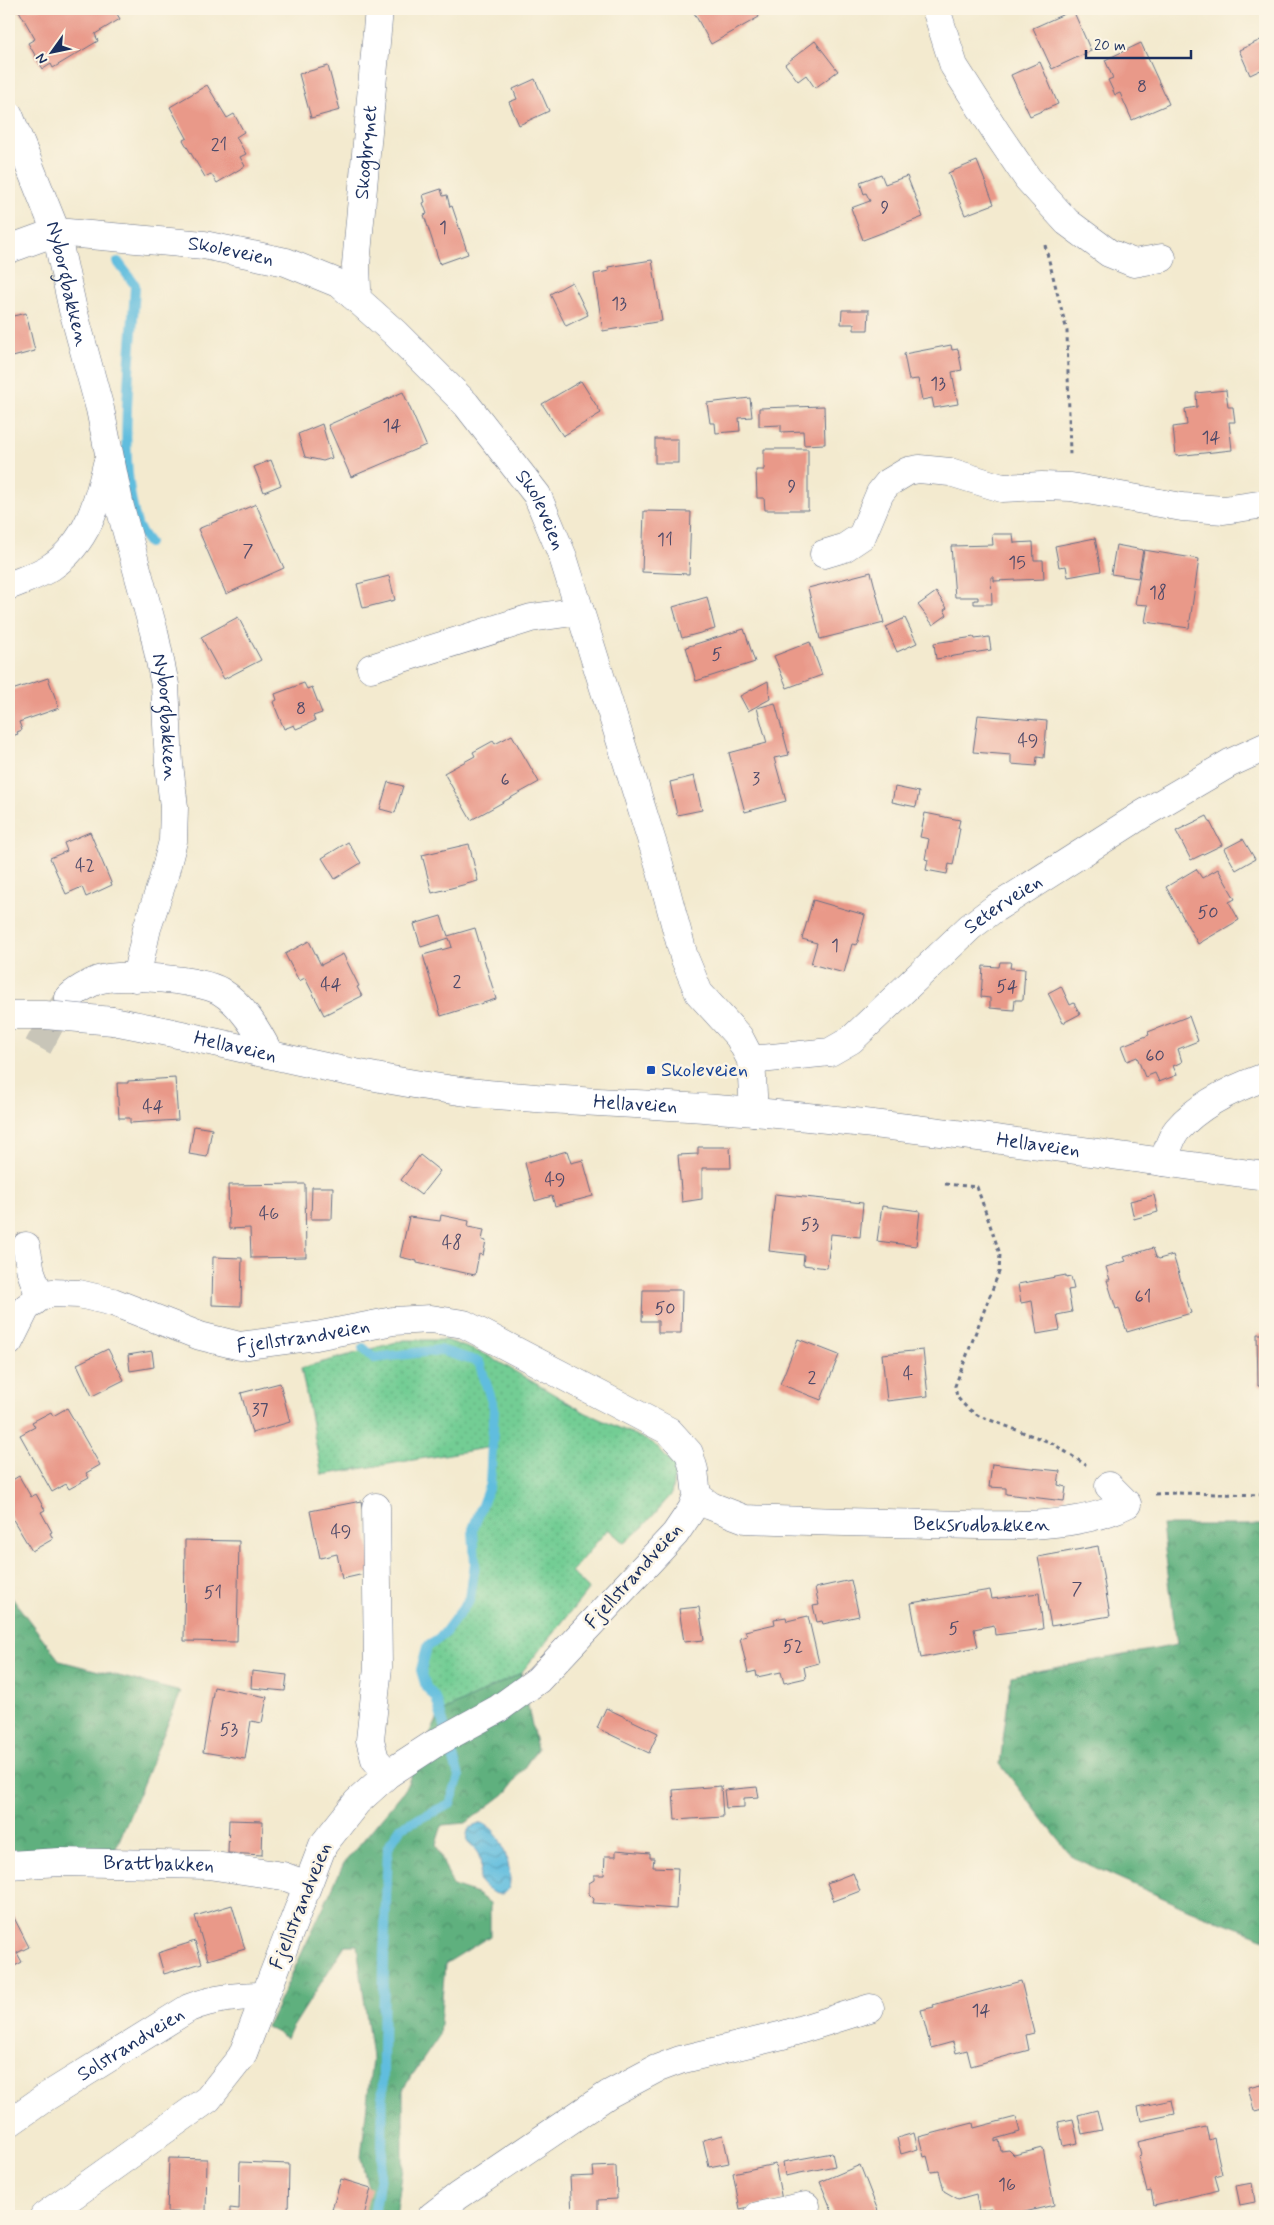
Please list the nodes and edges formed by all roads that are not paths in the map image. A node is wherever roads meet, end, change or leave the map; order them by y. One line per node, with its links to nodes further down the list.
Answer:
1 (379, 9): 7 (street, Skogbrynet)
2 (936, 9): 6 (street)
3 (9, 116): 4 (street, Nyborgbakken)
4 (56, 232): 5 (street, Skoleveien); 7 (street, Skoleveien); 8 (street, Nyborgbakken)
5 (9, 249)
6 (1162, 258)
7 (351, 294): 12 (street, Skoleveien)
8 (108, 458): 11 (street, Nyborgbakken); 15 (street, Nyborgbakken)
9 (1265, 504): 10 (street)
10 (824, 554)
11 (9, 586)
12 (580, 610): 13 (street); 19 (street, Skoleveien)
13 (371, 668)
14 (1265, 747): 19 (street, Seterveien)
15 (136, 978): 16 (street); 18 (street)
16 (69, 998)
17 (9, 1015): 18 (street, Hellaveien, bridge)
18 (269, 1053): 21 (street, Hellaveien)
19 (751, 1060): 21 (street, Skoleveien)
20 (1265, 1076): 22 (street)
21 (754, 1112): 22 (street, Hellaveien)
22 (1163, 1162): 23 (street, Hellaveien)
23 (1265, 1176)
24 (26, 1246): 25 (street)
25 (40, 1296): 26 (street); 28 (street, Fjellstrandveien)
26 (9, 1342)
27 (1118, 1495): 28 (street, Beksrudbakken)
28 (698, 1496): 30 (street, Fjellstrandveien)
29 (376, 1507): 30 (street)
30 (388, 1774): 32 (street, Fjellstrandveien)
31 (9, 1865): 32 (street, Brattbakken)
32 (308, 1885): 33 (street, Fjellstrandveien)
33 (265, 1996): 35 (street, Solstrandveien); 37 (street, Fjellstrandveien)
34 (870, 2008): 38 (street)
35 (9, 2123)
36 (806, 2206): 39 (street)
37 (44, 2216)
38 (432, 2216)
39 (758, 2216)

